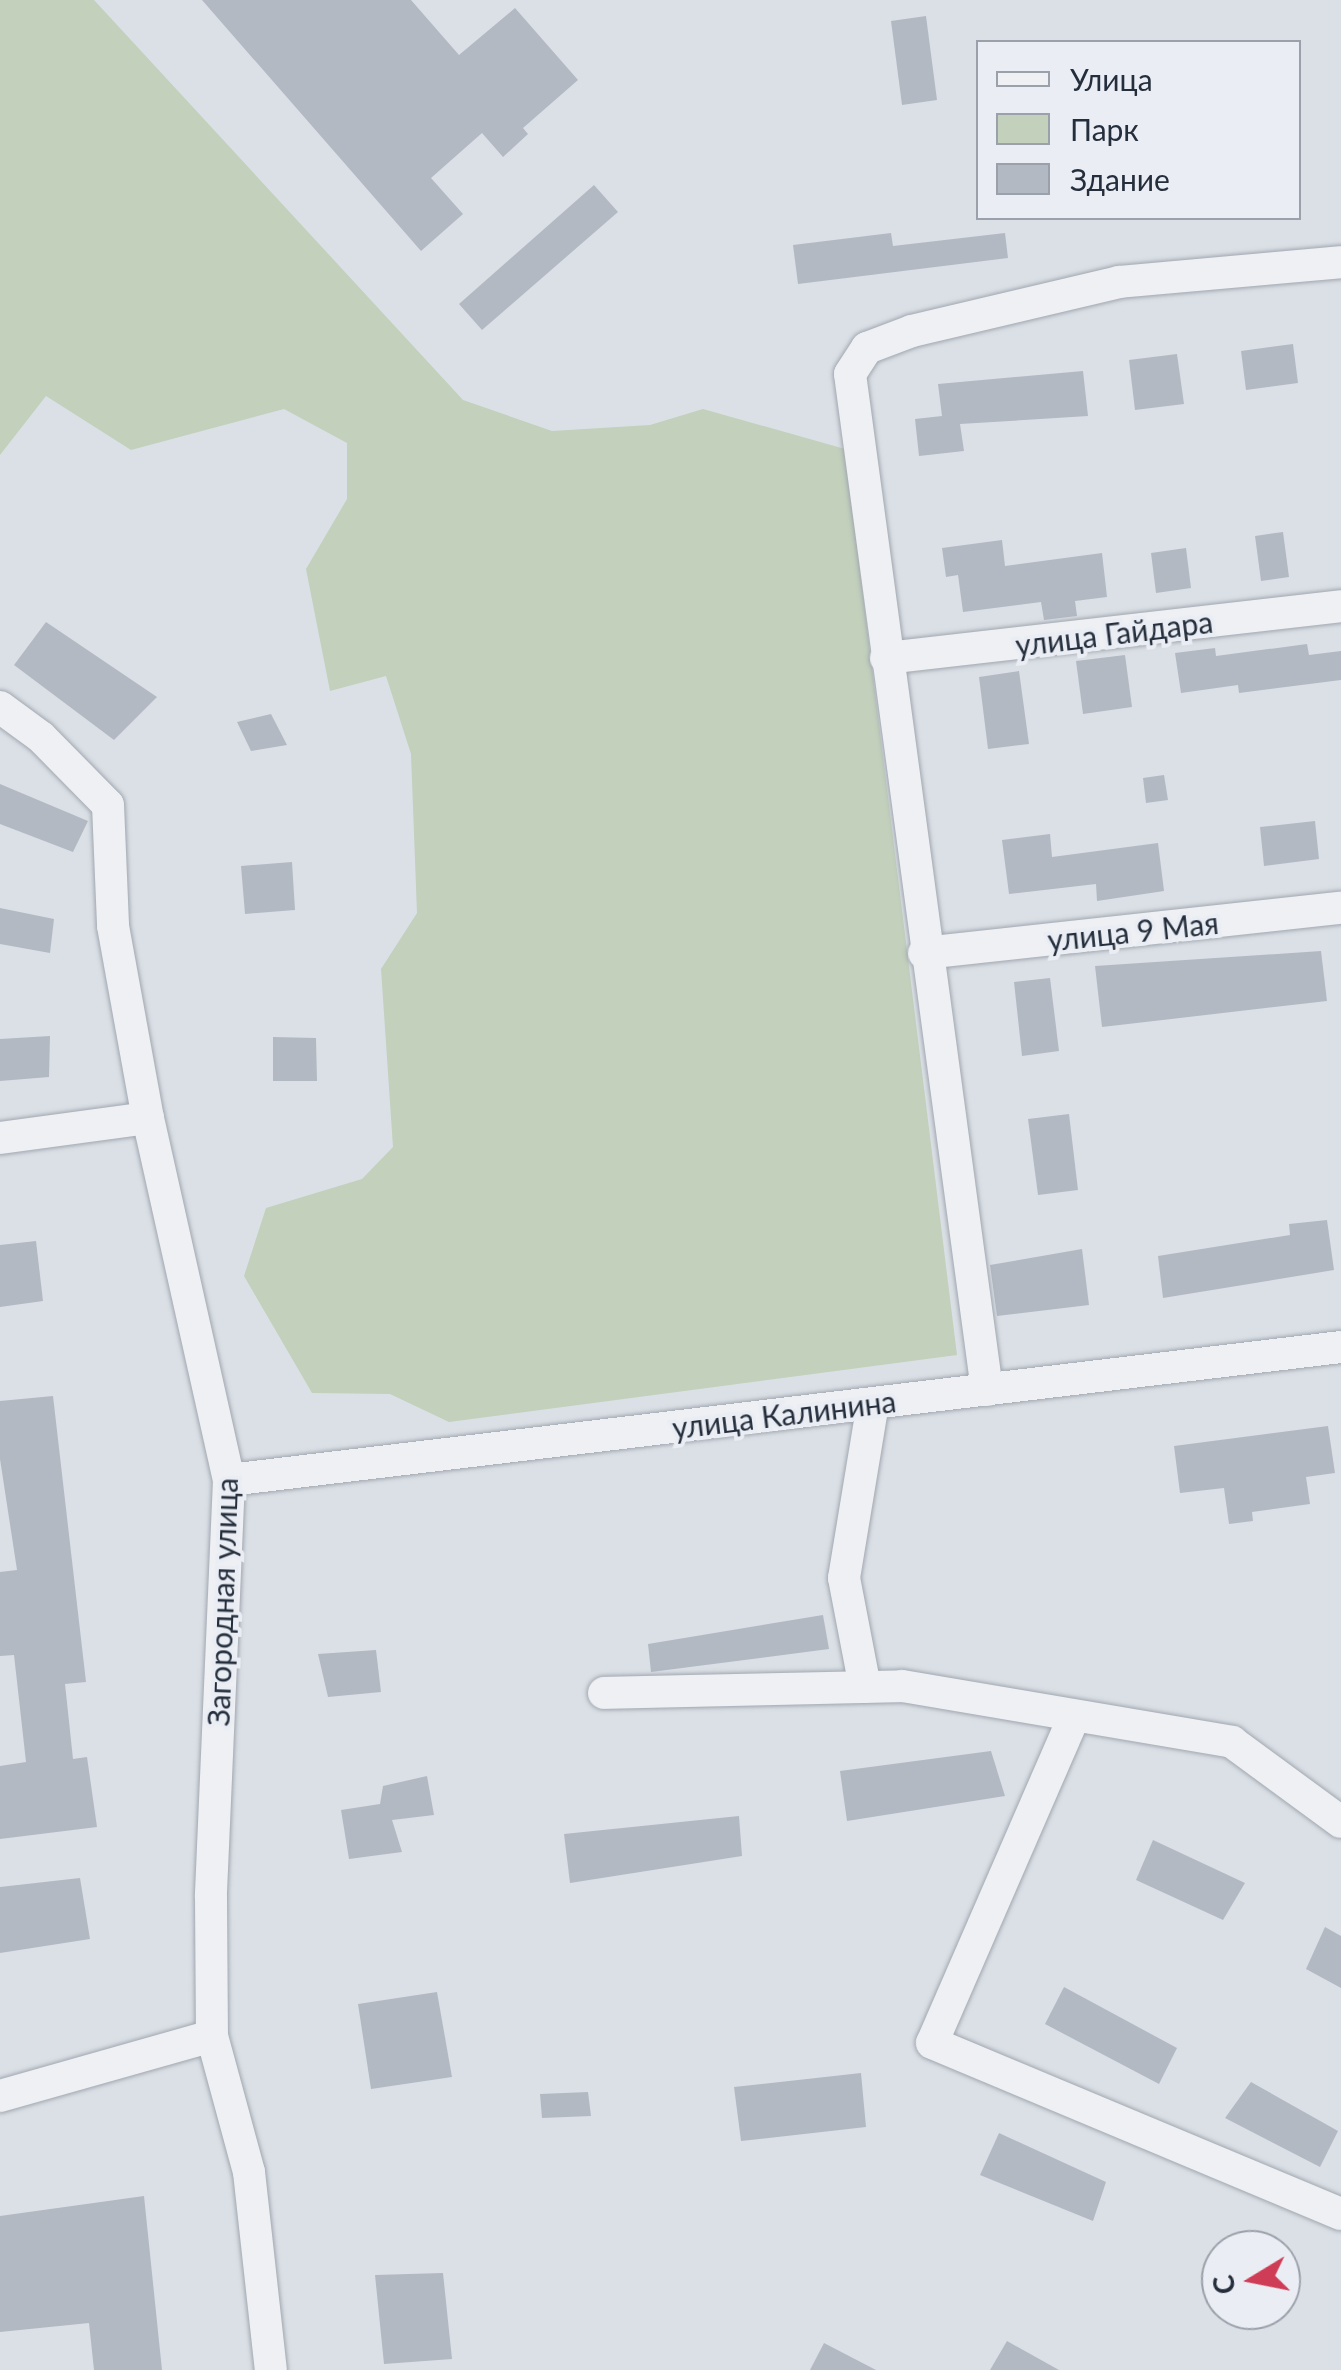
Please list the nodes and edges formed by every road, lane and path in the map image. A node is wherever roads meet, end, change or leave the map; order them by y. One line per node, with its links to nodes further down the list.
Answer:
1 (1341, 262): 3 (street)
2 (1341, 606): 3 (street, улица Гайдара)
3 (886, 658): 6 (street)
4 (0, 707): 7 (street, Загородная улица)
5 (1341, 908): 6 (street, улица 9 Мая)
6 (924, 953): 10 (street)
7 (148, 1118): 8 (street); 12 (street, Загородная улица)
8 (0, 1138)
9 (1340, 1351): 10 (street, улица Калинина)
10 (987, 1390): 11 (street, улица Калинина)
11 (873, 1403): 12 (street, улица Калинина); 13 (street)
12 (229, 1480): 17 (street, Загородная улица)
13 (866, 1686): 14 (street); 15 (street)
14 (604, 1692)
15 (1073, 1719): 16 (street); 19 (street)
16 (1341, 1822)
17 (212, 2036): 18 (street); 20 (street, Загородная улица)
18 (0, 2096)
19 (1341, 2214)
20 (271, 2370)

